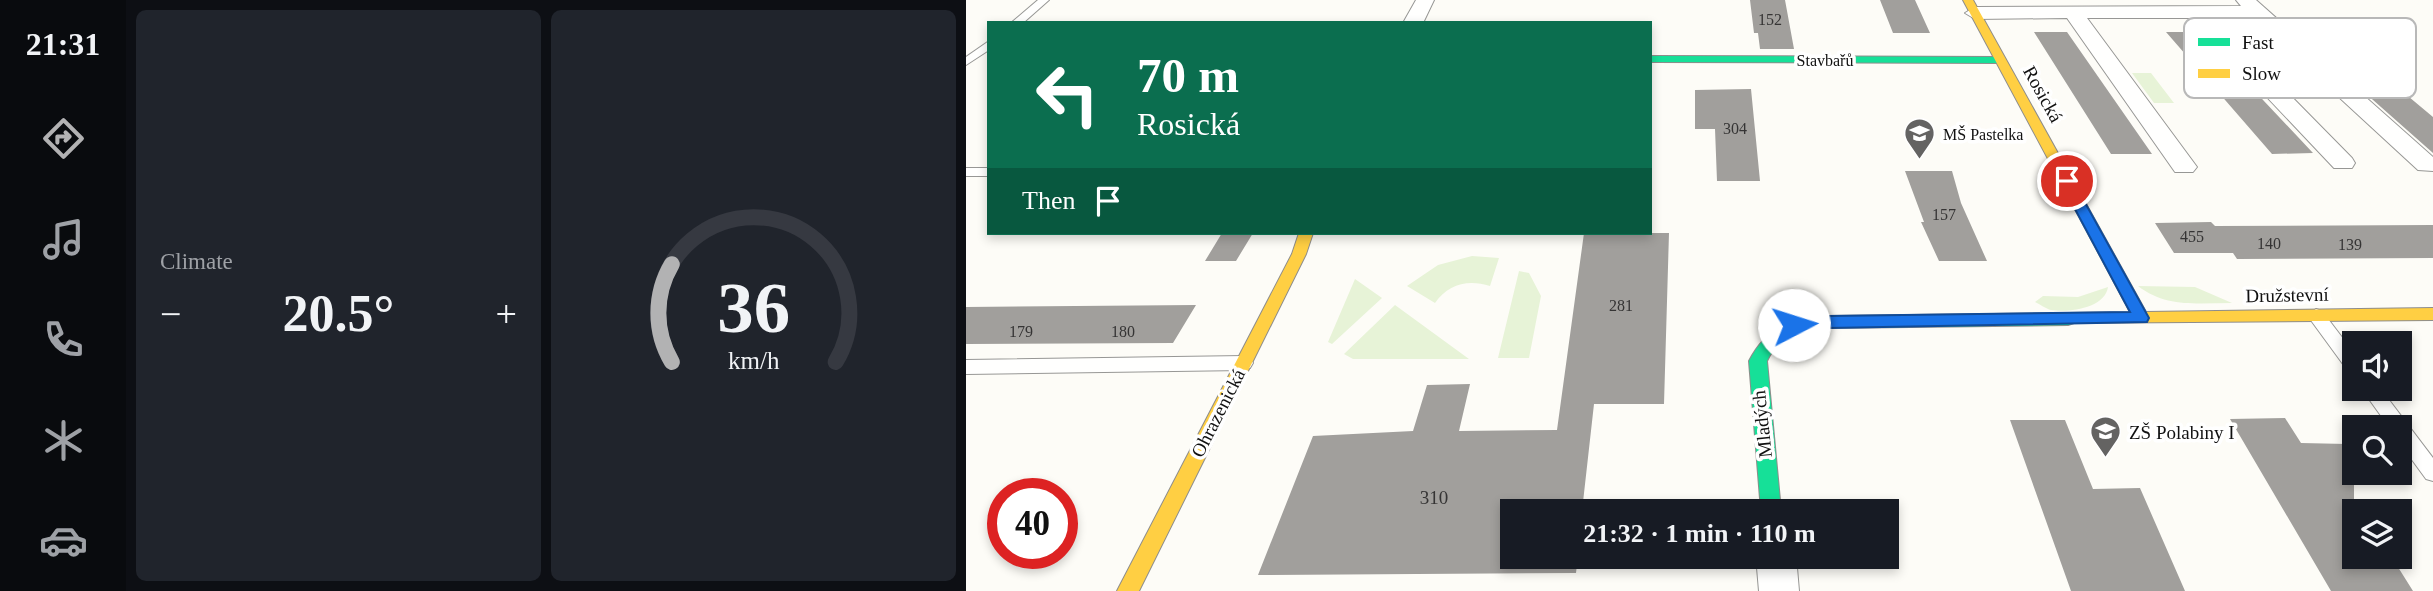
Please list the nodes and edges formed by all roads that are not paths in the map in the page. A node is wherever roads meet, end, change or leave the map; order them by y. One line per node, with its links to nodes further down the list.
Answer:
1 (1044, 0): 9 (lane)
2 (1424, 0): 10 (street)
3 (2252, 6): 5 (street); 8 (street)
4 (1971, 7): 6 (street); 13 (street, Rosická)
5 (2197, 12): 6 (street); 7 (street)
6 (2073, 13): 19 (street)
7 (2203, 18)
8 (2265, 18)
9 (1018, 21)
10 (1414, 21)
11 (987, 46): 14 (lane)
12 (1652, 60): 13 (street, Stavbařů)
13 (2000, 60): 25 (street, Rosická)
14 (966, 62)
15 (2280, 98): 17 (street)
16 (2353, 98): 18 (street)
17 (2343, 163)
18 (2427, 165)
19 (2184, 167)
20 (966, 172): 21 (lane)
21 (987, 172)
22 (1305, 235): 27 (street, Ohrazenická)
23 (2433, 314): 24 (street, Družstevní)
24 (2316, 315): 25 (street, Družstevní); 26 (lane)
25 (2141, 318): 31 (street, Mladých)
26 (2342, 350)
27 (1244, 363): 28 (lane); 33 (street, Ohrazenická)
28 (966, 367)
29 (2412, 445): 30 (lane)
30 (2433, 473)
31 (1770, 499)
32 (1777, 569): 34 (street)
33 (1128, 591)
34 (1779, 591)

